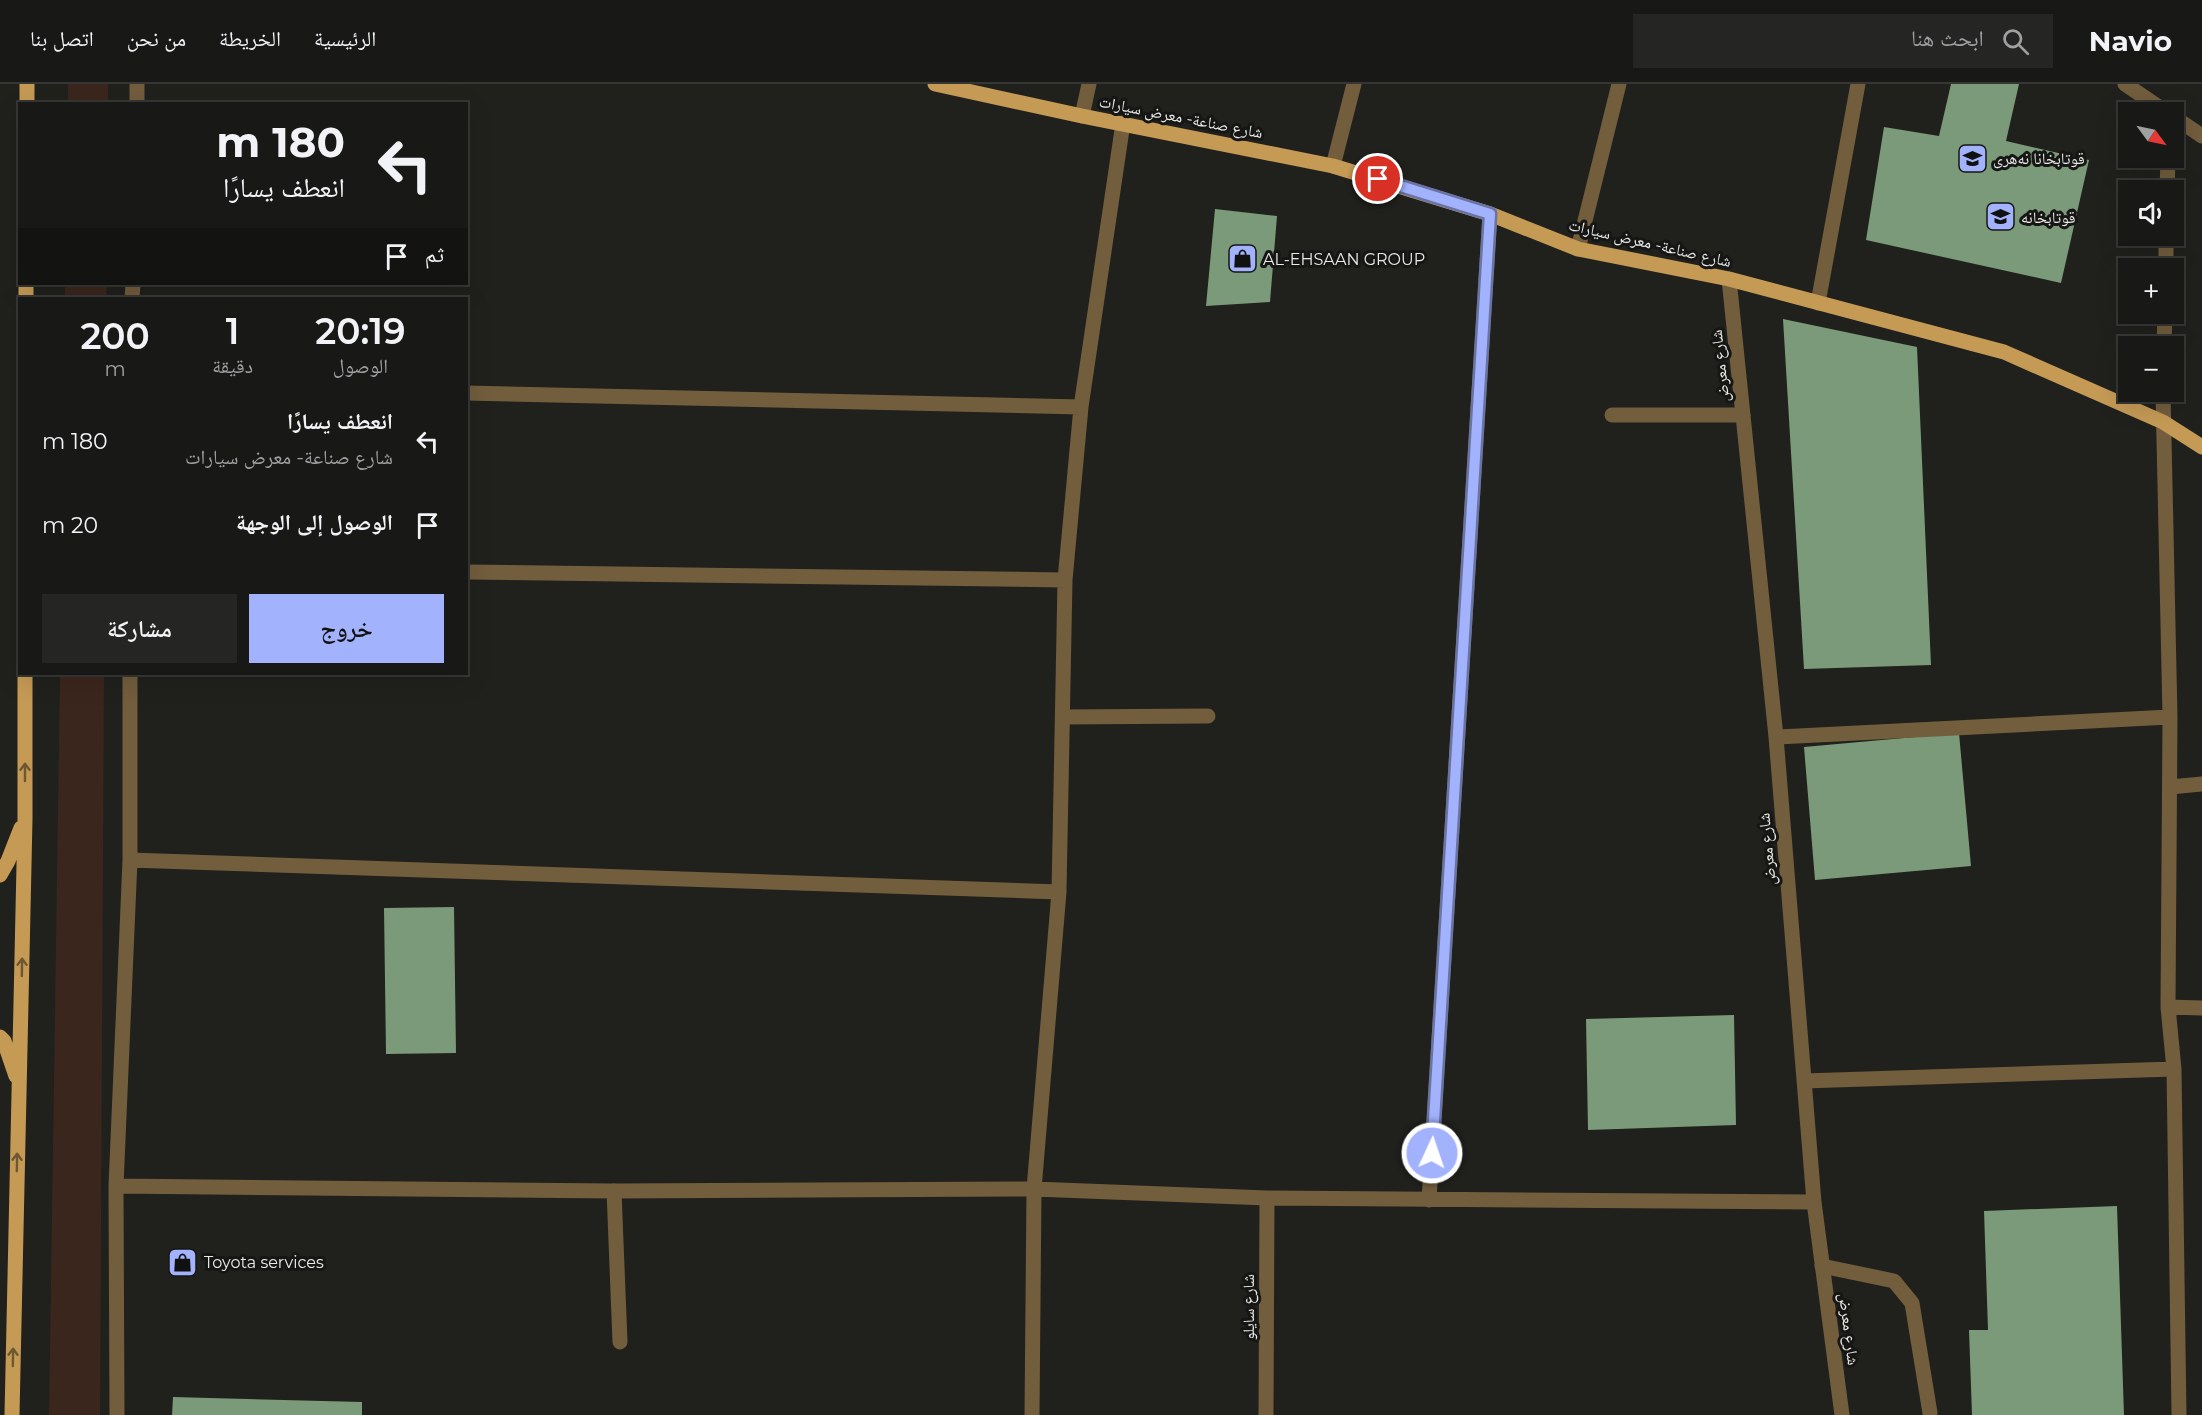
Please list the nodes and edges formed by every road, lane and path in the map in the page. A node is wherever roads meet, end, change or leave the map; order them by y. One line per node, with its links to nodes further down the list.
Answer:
1 (137, 84): 10 (street)
2 (935, 84): 12 (main road, شارع صناعة- معرض سيارات)
3 (1089, 84): 12 (street)
4 (1354, 84): 16 (street)
5 (1620, 84): 18 (street)
6 (1858, 84): 20 (street)
7 (2125, 84): 11 (street)
8 (28, 85): 9 (main road)
9 (27, 102)
10 (136, 102)
11 (2151, 102)
12 (1083, 116): 13 (main road, شارع صناعة- معرض سيارات)
13 (1123, 123): 16 (main road, شارع صناعة- معرض سيارات); 23 (street)
14 (2184, 124): 15 (street)
15 (2202, 136)
16 (1333, 166): 17 (main road, شارع صناعة- معرض سيارات)
17 (1490, 214): 18 (main road, شارع صناعة- معرض سيارات); 52 (street)
18 (1578, 249): 19 (main road, شارع صناعة- معرض سيارات)
19 (1729, 279): 20 (main road, شارع صناعة- معرض سيارات); 25 (street, شارع معرض)
20 (1818, 303): 26 (main road, شارع صناعة- معرض سيارات)
21 (468, 393): 23 (street)
22 (2163, 402): 26 (street)
23 (1081, 407): 29 (street)
24 (1612, 415): 25 (street)
25 (1743, 415): 35 (street, شارع معرض)
26 (2163, 422): 27 (main road, شارع صناعة- معرض سيارات); 34 (street)
27 (2202, 447)
28 (468, 572): 29 (street)
29 (1065, 580): 33 (street)
30 (25, 675): 38 (main road, one-way to 30)
31 (130, 675): 39 (street)
32 (1208, 716): 33 (street)
33 (1063, 717): 41 (street)
34 (2170, 717): 35 (street); 37 (street)
35 (1776, 737): 46 (street, شارع معرض)
36 (2202, 784): 37 (street)
37 (2170, 787): 42 (street)
38 (25, 819): 40 (main road); 47 (main road, one-way to 38)
39 (130, 860): 41 (street); 48 (street)
40 (0, 875)
41 (1059, 892): 49 (street)
42 (2168, 1007): 43 (street); 45 (street)
43 (2202, 1008)
44 (0, 1037): 47 (main road)
45 (2174, 1069): 46 (street); 62 (street)
46 (1804, 1081): 53 (street, شارع معرض)
47 (19, 1085): 57 (main road, one-way to 47)
48 (116, 1186): 50 (street); 58 (street)
49 (1034, 1189): 50 (street); 51 (street); 59 (street)
50 (614, 1191): 55 (street)
51 (1267, 1198): 52 (street); 60 (street, شارع سايلو)
52 (1429, 1200): 53 (street)
53 (1814, 1202): 54 (street, شارع معرض)
54 (1822, 1266): 56 (street); 61 (street, شارع معرض)
55 (620, 1342)
56 (1930, 1413)
57 (12, 1415)
58 (117, 1415)
59 (1032, 1415)
60 (1266, 1415)
61 (1842, 1415)
62 (2179, 1415)

